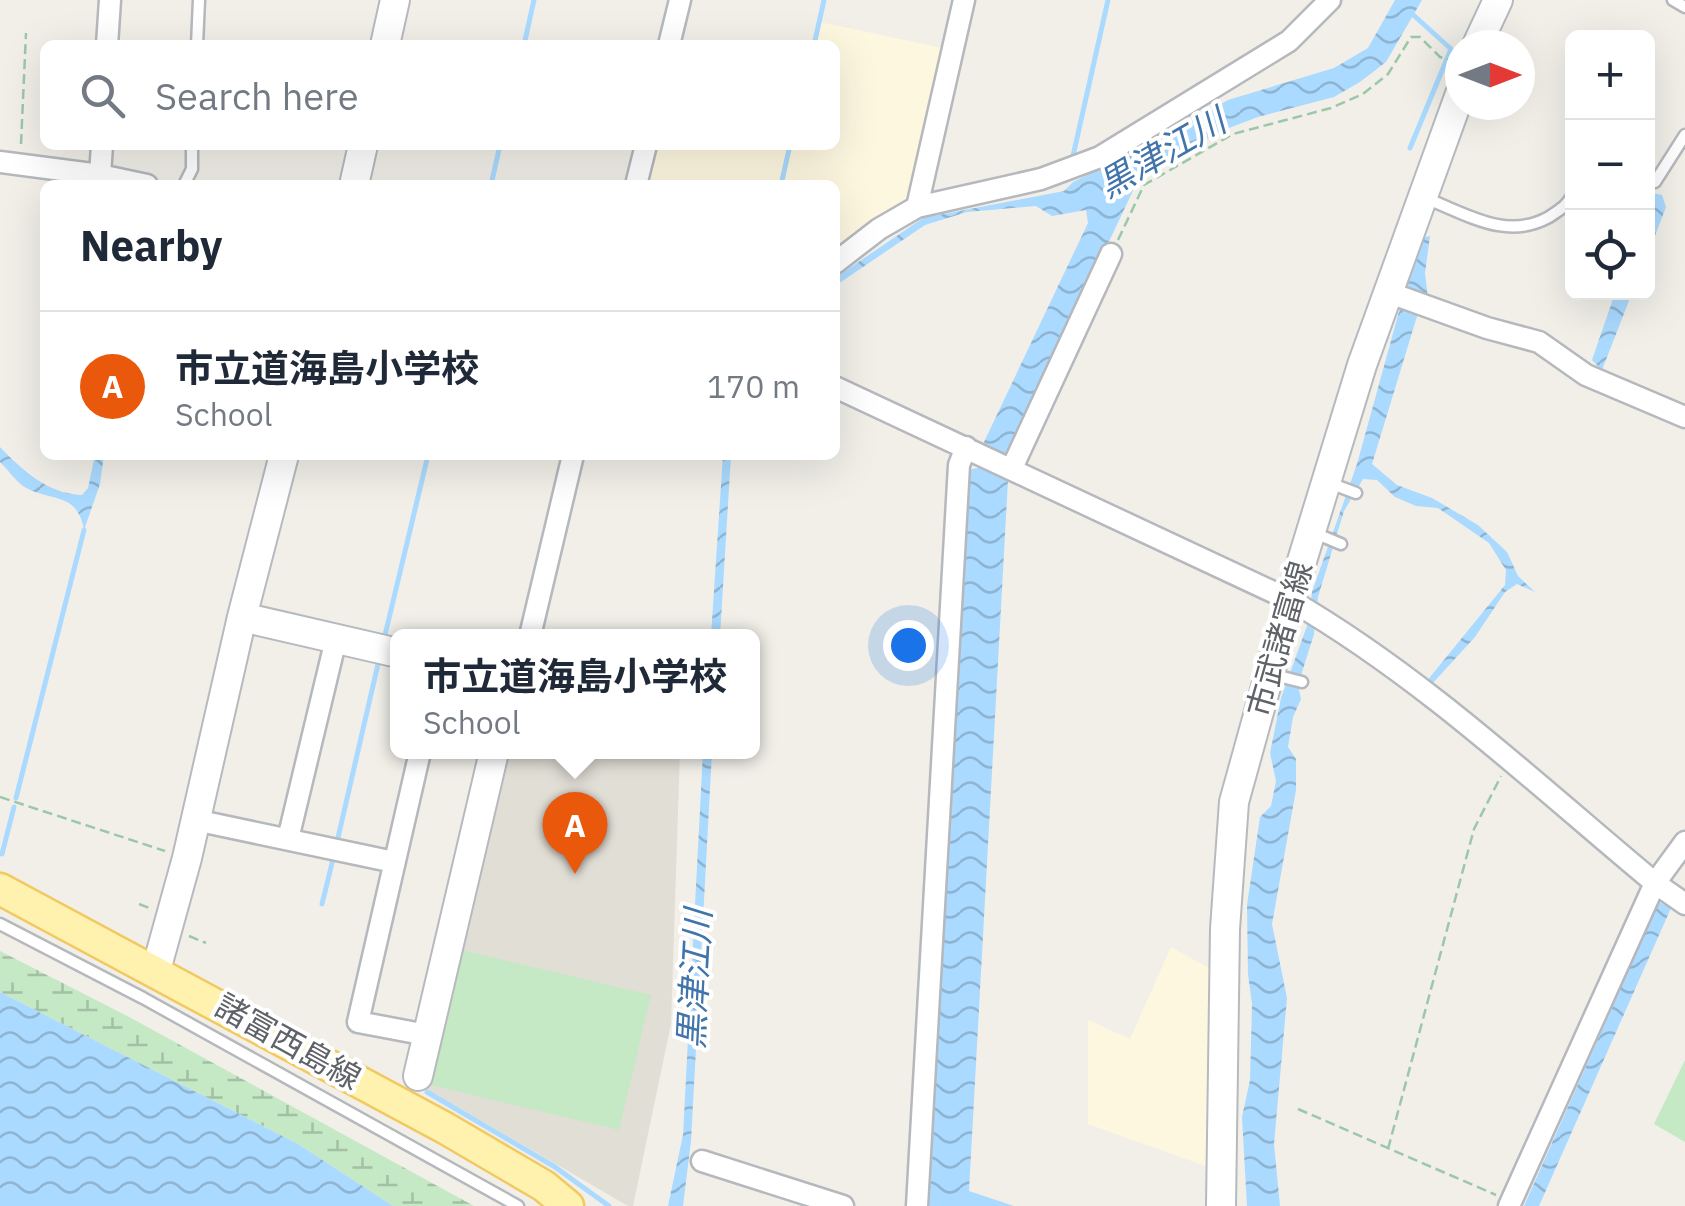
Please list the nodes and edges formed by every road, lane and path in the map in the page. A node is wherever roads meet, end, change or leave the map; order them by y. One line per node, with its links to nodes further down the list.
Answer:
1 (110, 0): 12 (street)
2 (200, 0): 13 (lane)
3 (395, 0): 14 (main road)
4 (680, 0): 15 (street)
5 (964, 0): 31 (street)
6 (1330, 0): 31 (street)
7 (1498, 0): 10 (main road)
8 (1673, 0): 9 (lane)
9 (1685, 7)
10 (1484, 30)
11 (26, 33): 23 (path)
12 (107, 40)
13 (197, 40)
14 (386, 40)
15 (671, 40)
16 (1445, 60): 33 (path)
17 (1451, 120): 30 (main road, 市武諸富線)
18 (1685, 135): 29 (lane)
19 (102, 150): 24 (street)
20 (192, 150): 26 (lane)
21 (361, 150): 27 (main road)
22 (645, 150): 28 (street)
23 (10, 164): 24 (street)
24 (100, 174): 25 (street)
25 (126, 180)
26 (187, 180)
27 (355, 180)
28 (637, 180)
29 (1655, 182)
30 (1424, 197): 32 (lane); 35 (main road, 市武諸富線)
31 (916, 207): 34 (street)
32 (1565, 207)
33 (1112, 254): 41 (street)
34 (840, 259)
35 (1397, 296): 37 (street); 42 (main road, 市武諸富線)
36 (840, 389): 38 (street)
37 (1685, 417)
38 (972, 450): 41 (street); 76 (street)
39 (283, 460): 47 (main road)
40 (572, 460): 48 (street)
41 (1012, 468): 46 (street)
42 (1335, 485): 43 (lane); 44 (main road, 市武諸富線)
43 (1356, 494)
44 (1318, 535): 45 (lane); 46 (main road, 市武諸富線)
45 (1342, 544)
46 (1306, 609): 51 (main road, 市武諸富線); 55 (street)
47 (242, 617): 49 (main road); 57 (main road)
48 (532, 629)
49 (336, 639): 50 (main road); 58 (street)
50 (390, 651)
51 (1277, 675): 52 (lane); 77 (main road, 市武諸富線)
52 (1302, 682)
53 (418, 759): 61 (street)
54 (492, 759): 67 (main road)
55 (1509, 762): 62 (street); 70 (path)
56 (0, 797): 60 (path)
57 (196, 820): 58 (street); 60 (main road)
58 (288, 840): 61 (street)
59 (1685, 842): 62 (street)
60 (187, 858): 66 (main road)
61 (394, 862): 67 (street)
62 (1655, 883): 64 (street); 72 (street)
63 (0, 889): 66 (main road, 諸富西島線)
64 (1685, 904)
65 (0, 924): 73 (lane)
66 (156, 970): 74 (main road, 諸富西島線)
67 (428, 1035): 68 (main road)
68 (418, 1076)
69 (1298, 1110): 70 (path)
70 (1388, 1149): 72 (path)
71 (702, 1160): 75 (street)
72 (1510, 1204)
73 (518, 1206)
74 (568, 1206)
75 (843, 1206)
76 (917, 1206)
77 (1222, 1206)

